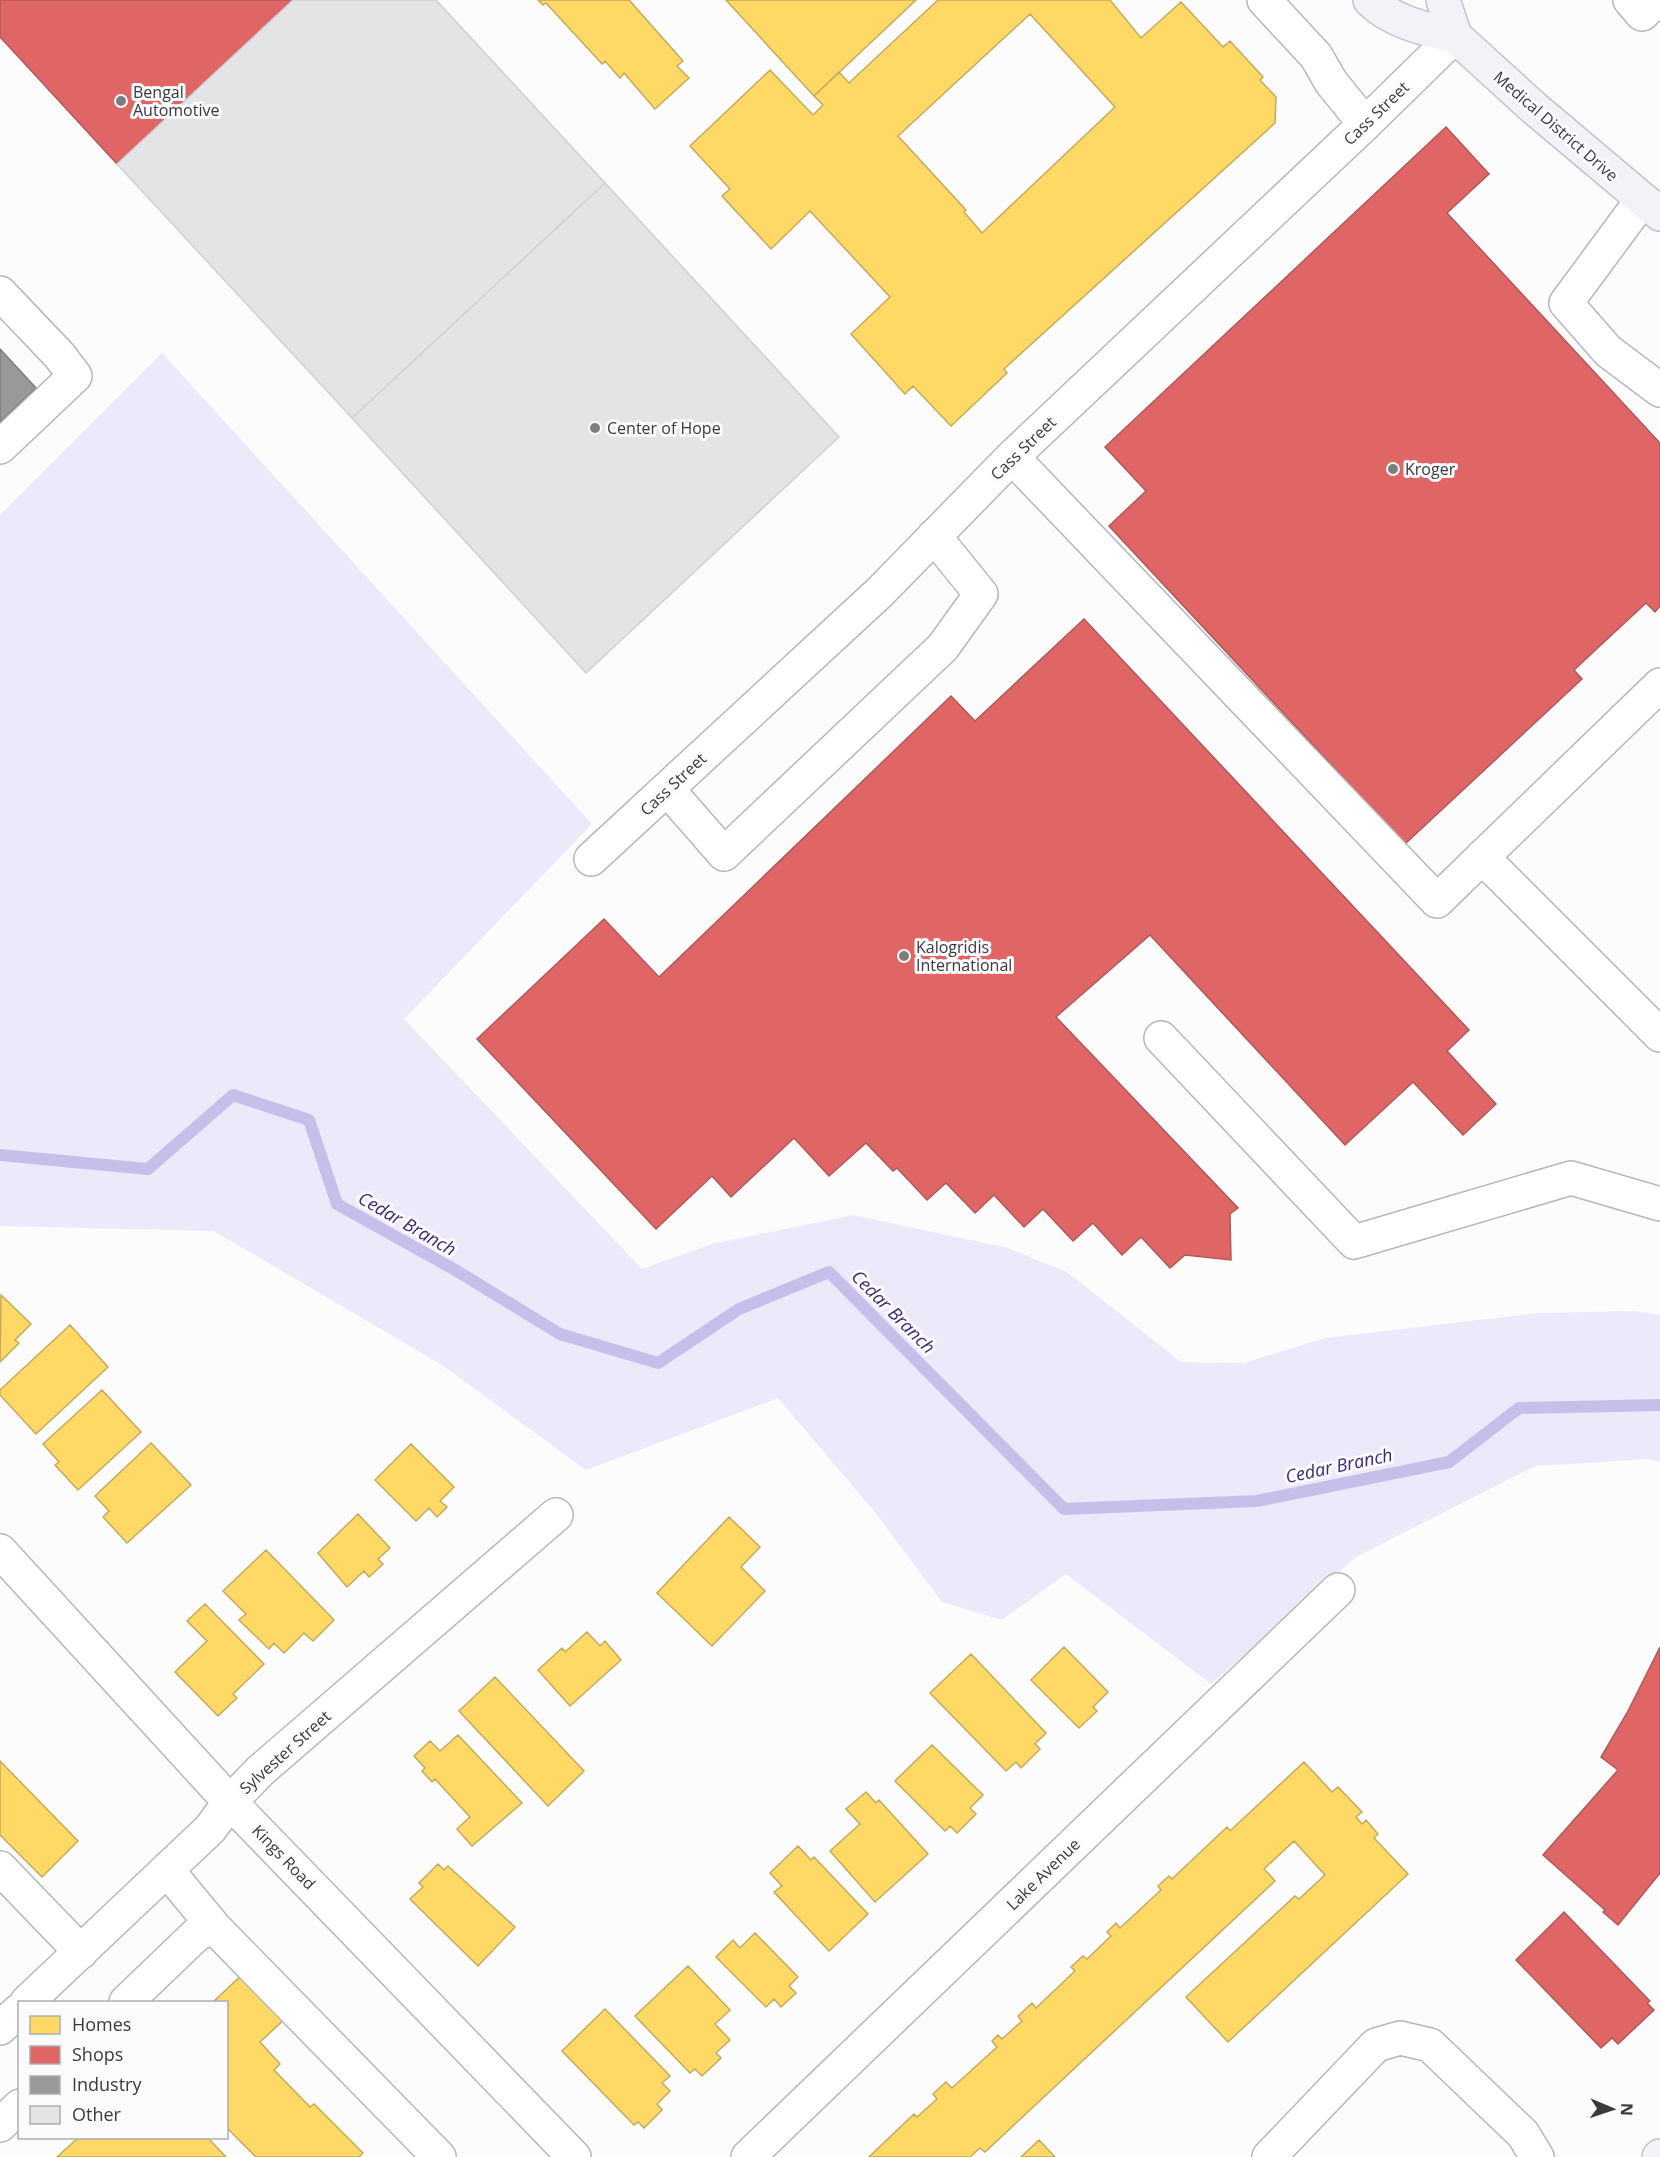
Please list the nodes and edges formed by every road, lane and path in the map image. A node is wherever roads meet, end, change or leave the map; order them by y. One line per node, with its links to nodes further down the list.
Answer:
1 (1264, 0): 7 (street)
2 (1370, 0): 6 (main road, Medical District Drive)
3 (1443, 0): 6 (main road, Medical District Drive)
4 (1630, 0): 5 (street)
5 (1657, 0)
6 (1455, 36): 7 (street, Cass Street); 8 (main road, Medical District Drive)
7 (1365, 124): 12 (street, Cass Street)
8 (1651, 207): 10 (street)
9 (0, 293): 11 (street)
10 (1660, 390)
11 (0, 447)
12 (1012, 457): 13 (street, Cass Street); 16 (street)
13 (934, 537): 15 (street, Cass Street); 15 (street)
14 (1660, 685): 16 (street)
15 (668, 790): 17 (street, Cass Street)
16 (1482, 857): 18 (street)
17 (591, 859)
18 (1660, 1035)
19 (1161, 1038): 20 (street)
20 (1660, 1204)
21 (556, 1515): 24 (street, Sylvester Street)
22 (0, 1551): 24 (street, Kings Road)
23 (1338, 1590): 38 (street, Lake Avenue)
24 (230, 1802): 26 (street, Sylvester Street); 37 (street, Kings Road)
25 (0, 1868): 28 (street)
26 (167, 1870): 27 (street); 28 (street, Sylvester Street)
27 (215, 1928): 30 (street); 36 (street)
28 (81, 1952): 29 (street, Sylvester Street)
29 (28, 2001)
30 (127, 2001)
31 (18, 2012): 32 (street)
32 (0, 2028)
33 (18, 2108): 34 (street)
34 (0, 2125)
35 (1532, 2155): 39 (street)
36 (439, 2157)
37 (574, 2157)
38 (748, 2157)
39 (1269, 2157)

